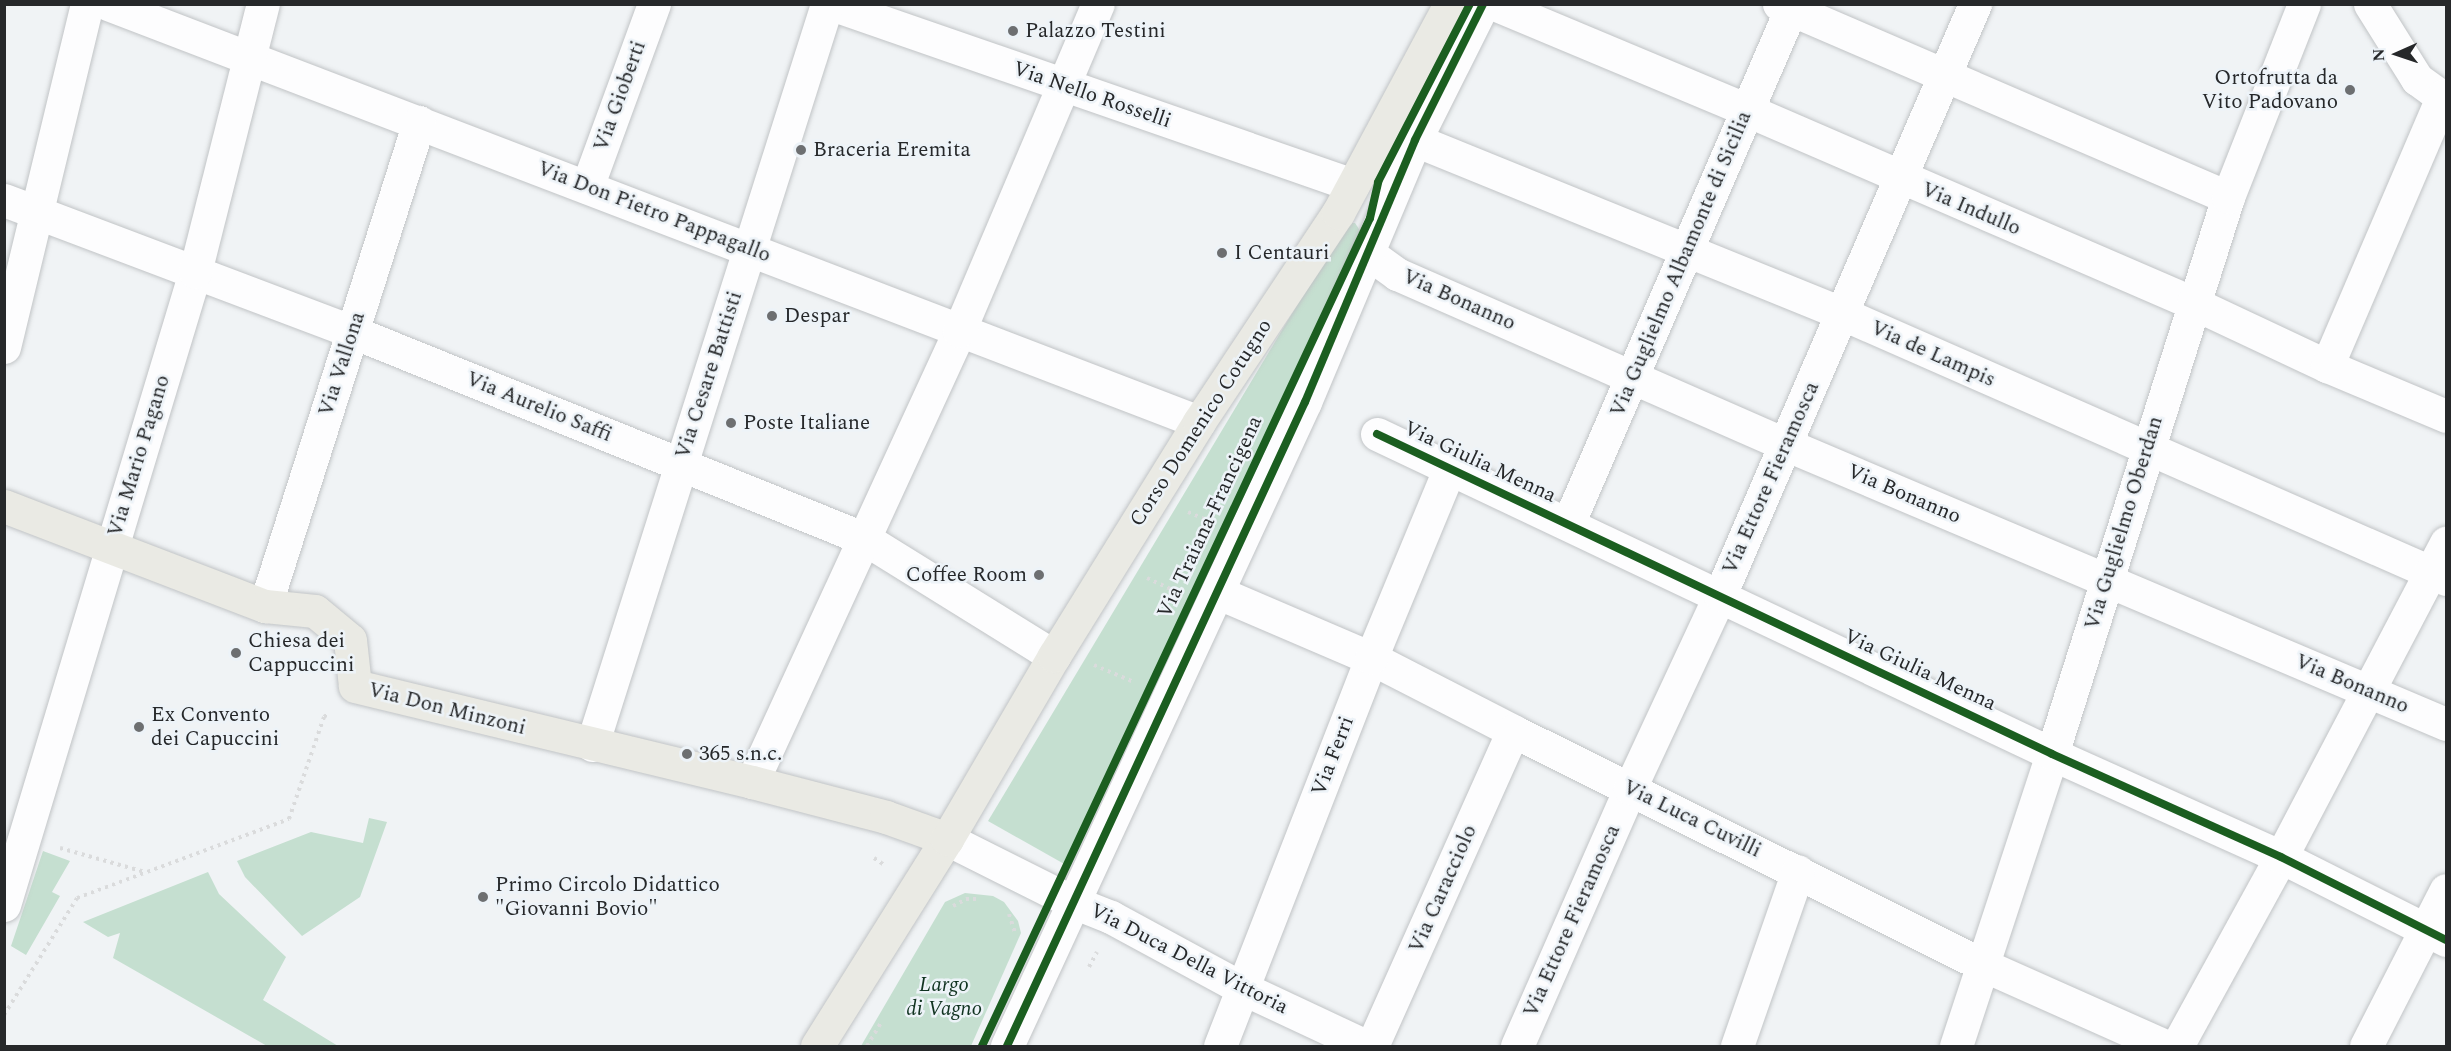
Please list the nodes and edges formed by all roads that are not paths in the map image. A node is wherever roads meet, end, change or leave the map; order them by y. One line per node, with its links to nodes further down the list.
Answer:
1 (87, 4): 24 (street)
2 (108, 4): 12 (street, Via Don Pietro Pappagallo)
3 (263, 4): 12 (street, Via Mario Pagano)
4 (654, 4): 20 (street, Via Gioberti)
5 (829, 4): 14 (street, Via Nello Rosselli); 26 (street, Via Cesare Battisti)
6 (1098, 4): 14 (street)
7 (1975, 4): 13 (street, Via Ettore Fieramosca)
8 (2304, 4): 21 (street, Via Guglielmo Oberdan)
9 (2370, 4): 15 (street)
10 (1788, 6): 13 (street); 16 (street, Via Guglielmo Albamonte di Sicilia)
11 (1476, 7): 16 (street, Via Indullo); 18 (street); 22 (main road, Corso Domenico Cotugno)
12 (249, 57): 17 (street, Via Don Pietro Pappagallo); 28 (street, Via Mario Pagano)
13 (1945, 75): 19 (street, Via Ettore Fieramosca); 21 (street)
14 (1061, 85): 22 (street, Via Nello Rosselli); 31 (street)
15 (2445, 98): 34 (street)
16 (1747, 110): 19 (street, Via Indullo); 27 (street, Via Guglielmo Albamonte di Sicilia)
17 (419, 122): 20 (street, Via Don Pietro Pappagallo); 32 (street, Via Vallona)
18 (1415, 140): 25 (street); 27 (street, Via de Lampis)
19 (1901, 179): 29 (street, Via Indullo); 30 (street, Via Ettore Fieramosca)
20 (587, 187): 26 (street, Via Don Pietro Pappagallo)
21 (2228, 197): 29 (street, Via Guglielmo Oberdan)
22 (1346, 199): 25 (street, Via Nello Rosselli); 37 (main road, Corso Domenico Cotugno)
23 (4, 200): 24 (street, Via Aurelio Saffi)
24 (36, 213): 28 (street, Via Aurelio Saffi); 33 (street)
25 (1371, 244): 35 (street, Via Bonanno); 50 (street)
26 (749, 249): 31 (street, Via Don Pietro Pappagallo); 41 (street, Via Cesare Battisti)
27 (1687, 250): 30 (street, Via de Lampis); 35 (street, Via Guglielmo Albamonte di Sicilia)
28 (195, 272): 32 (street, Via Aurelio Saffi); 47 (street, Via Mario Pagano)
29 (2193, 303): 34 (street, Via Indullo); 40 (street, Via Guglielmo Oberdan)
30 (1843, 314): 39 (street, Via Ettore Fieramosca); 40 (street, Via de Lampis)
31 (959, 330): 37 (street, Via Don Pietro Pappagallo); 45 (street)
32 (352, 332): 41 (street, Via Aurelio Saffi); 52 (street, Via Vallona)
33 (4, 347)
34 (2327, 366): 36 (street, Via Indullo)
35 (1632, 376): 39 (street, Via Bonanno); 44 (street, Via Guglielmo Albamonte di Sicilia)
36 (2446, 416)
37 (1198, 422): 53 (main road, Corso Domenico Cotugno)
38 (1377, 434): 42 (street, Via Giulia Menna)
39 (1785, 444): 49 (street, Via Bonanno); 51 (street, Via Ettore Fieramosca)
40 (2147, 448): 48 (street, Via de Lampis); 49 (street, Via Guglielmo Oberdan)
41 (681, 465): 45 (street, Via Aurelio Saffi); 58 (street, Via Cesare Battisti)
42 (1449, 466): 44 (street, Via Giulia Menna); 54 (street, Via Ferri)
43 (4, 506): 47 (main road, Via Don Minzoni)
44 (1568, 524): 51 (street, Via Giulia Menna)
45 (865, 539): 53 (street, Via Aurelio Saffi); 60 (street)
46 (2446, 543): 48 (street)
47 (112, 547): 52 (main road, Via Don Minzoni); 67 (street, Via Mario Pagano)
48 (2439, 575): 55 (street)
49 (2108, 579): 55 (street, Via Bonanno); 59 (street, Via Guglielmo Oberdan)
50 (1219, 592): 54 (street, Via Luca Cuvilli); 66 (street)
51 (1720, 595): 59 (street, Via Giulia Menna); 61 (street, Via Ettore Fieramosca)
52 (265, 606): 58 (main road, Via Don Minzoni)
53 (1054, 656): 62 (main road, Corso Domenico Cotugno)
54 (1371, 658): 57 (street, Via Luca Cuvilli); 70 (street, Via Ferri)
55 (2369, 692): 56 (street, Via Bonanno); 63 (street)
56 (2446, 724)
57 (1513, 731): 61 (street, Via Luca Cuvilli); 75 (street, Via Caracciolo)
58 (592, 745): 60 (main road, Via Don Minzoni)
59 (2052, 754): 63 (street, Via Giulia Menna); 69 (street, Via Guglielmo Oberdan)
60 (752, 782): 62 (main road, Via Don Minzoni)
61 (1630, 788): 64 (street, Via Luca Cuvilli); 76 (street, Via Ettore Fieramosca)
62 (947, 839): 66 (street, Via Duca Della Vittoria); 71 (main road, Corso Domenico Cotugno)
63 (2281, 856): 68 (street, Via Giulia Menna); 80 (street)
64 (1798, 871): 69 (street, Via Luca Cuvilli); 77 (street)
65 (2446, 890): 68 (street)
66 (1073, 902): 70 (street, Via Duca Della Vittoria); 72 (street)
67 (4, 905)
68 (2436, 936): 81 (street)
69 (1983, 965): 78 (street, Via Guglielmo Oberdan); 79 (street, Via Luca Cuvilli)
70 (1242, 988): 73 (street, Via Ferri); 74 (street, Via Duca Della Vittoria)
71 (817, 1047)
72 (1007, 1047)
73 (1220, 1047)
74 (1366, 1047)
75 (1372, 1047)
76 (1517, 1047)
77 (1737, 1047)
78 (1956, 1047)
79 (2166, 1047)
80 (2177, 1047)
81 (2366, 1047)

